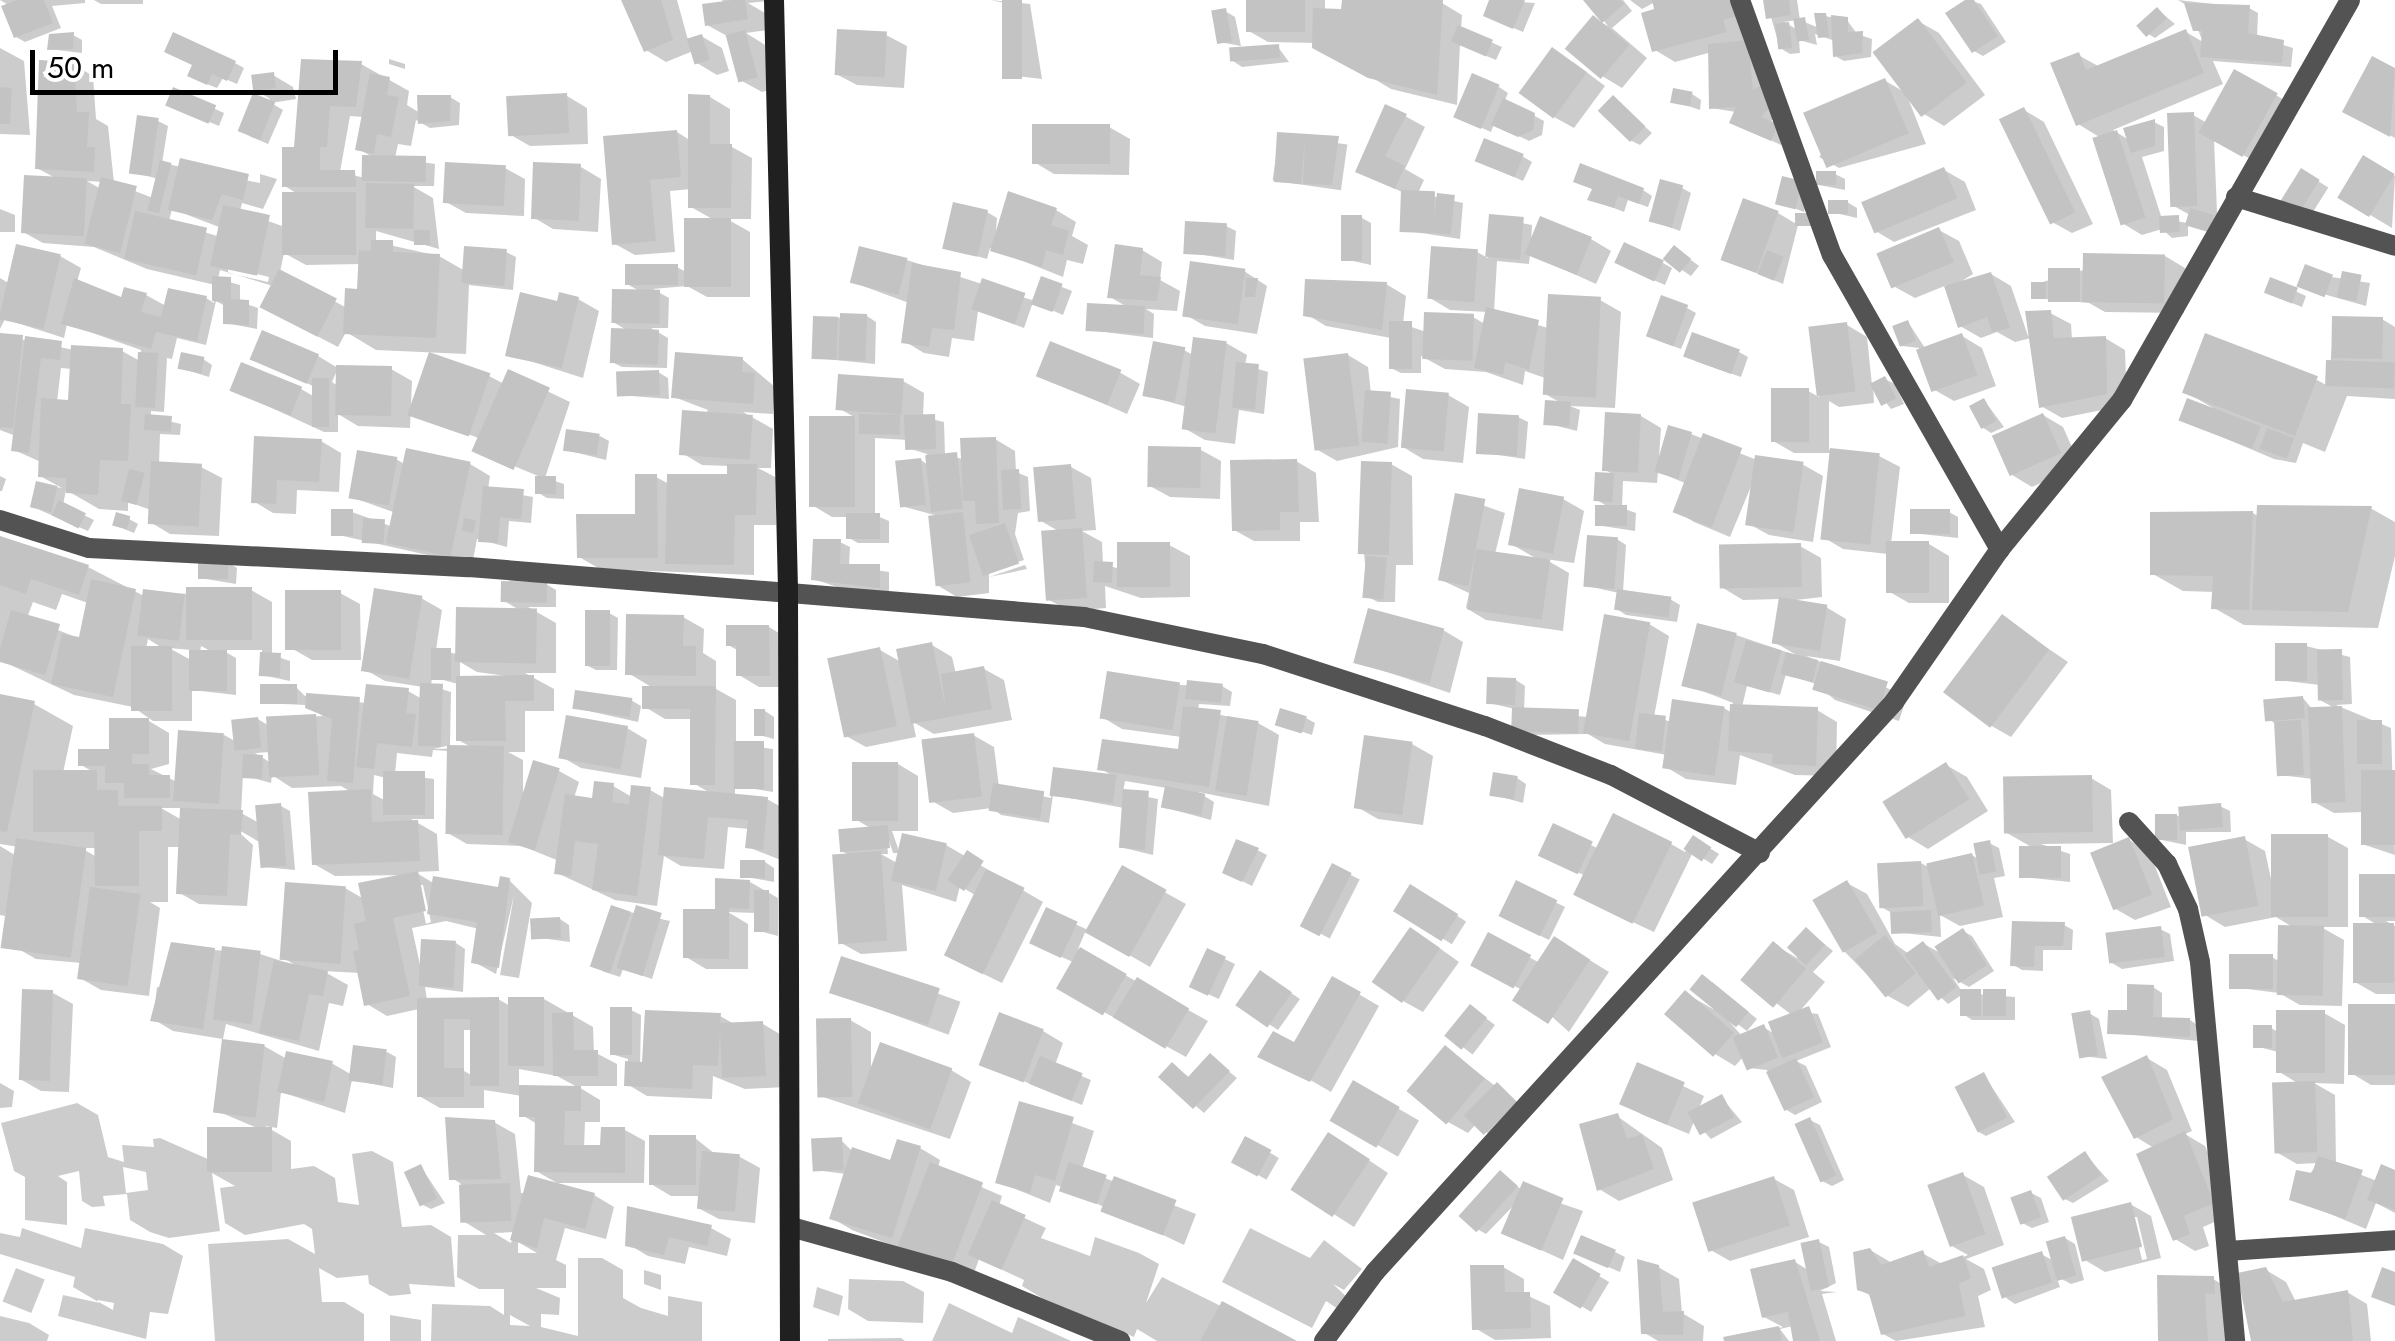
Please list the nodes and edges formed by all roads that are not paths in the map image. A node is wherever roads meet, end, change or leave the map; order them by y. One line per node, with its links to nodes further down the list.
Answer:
1 (774, 0): 8 (street)
2 (1740, 0): 7 (street)
3 (2350, 0): 4 (street)
4 (2236, 197): 5 (street); 7 (street)
5 (2395, 246)
6 (0, 520): 8 (street)
7 (2000, 550): 10 (street)
8 (788, 590): 10 (street); 11 (street)
9 (2128, 822): 13 (street)
10 (1760, 852): 16 (street)
11 (791, 1227): 14 (street); 15 (street)
12 (2395, 1240): 13 (street)
13 (2226, 1251): 17 (street)
14 (790, 1341)
15 (1120, 1341)
16 (1324, 1341)
17 (2235, 1341)

